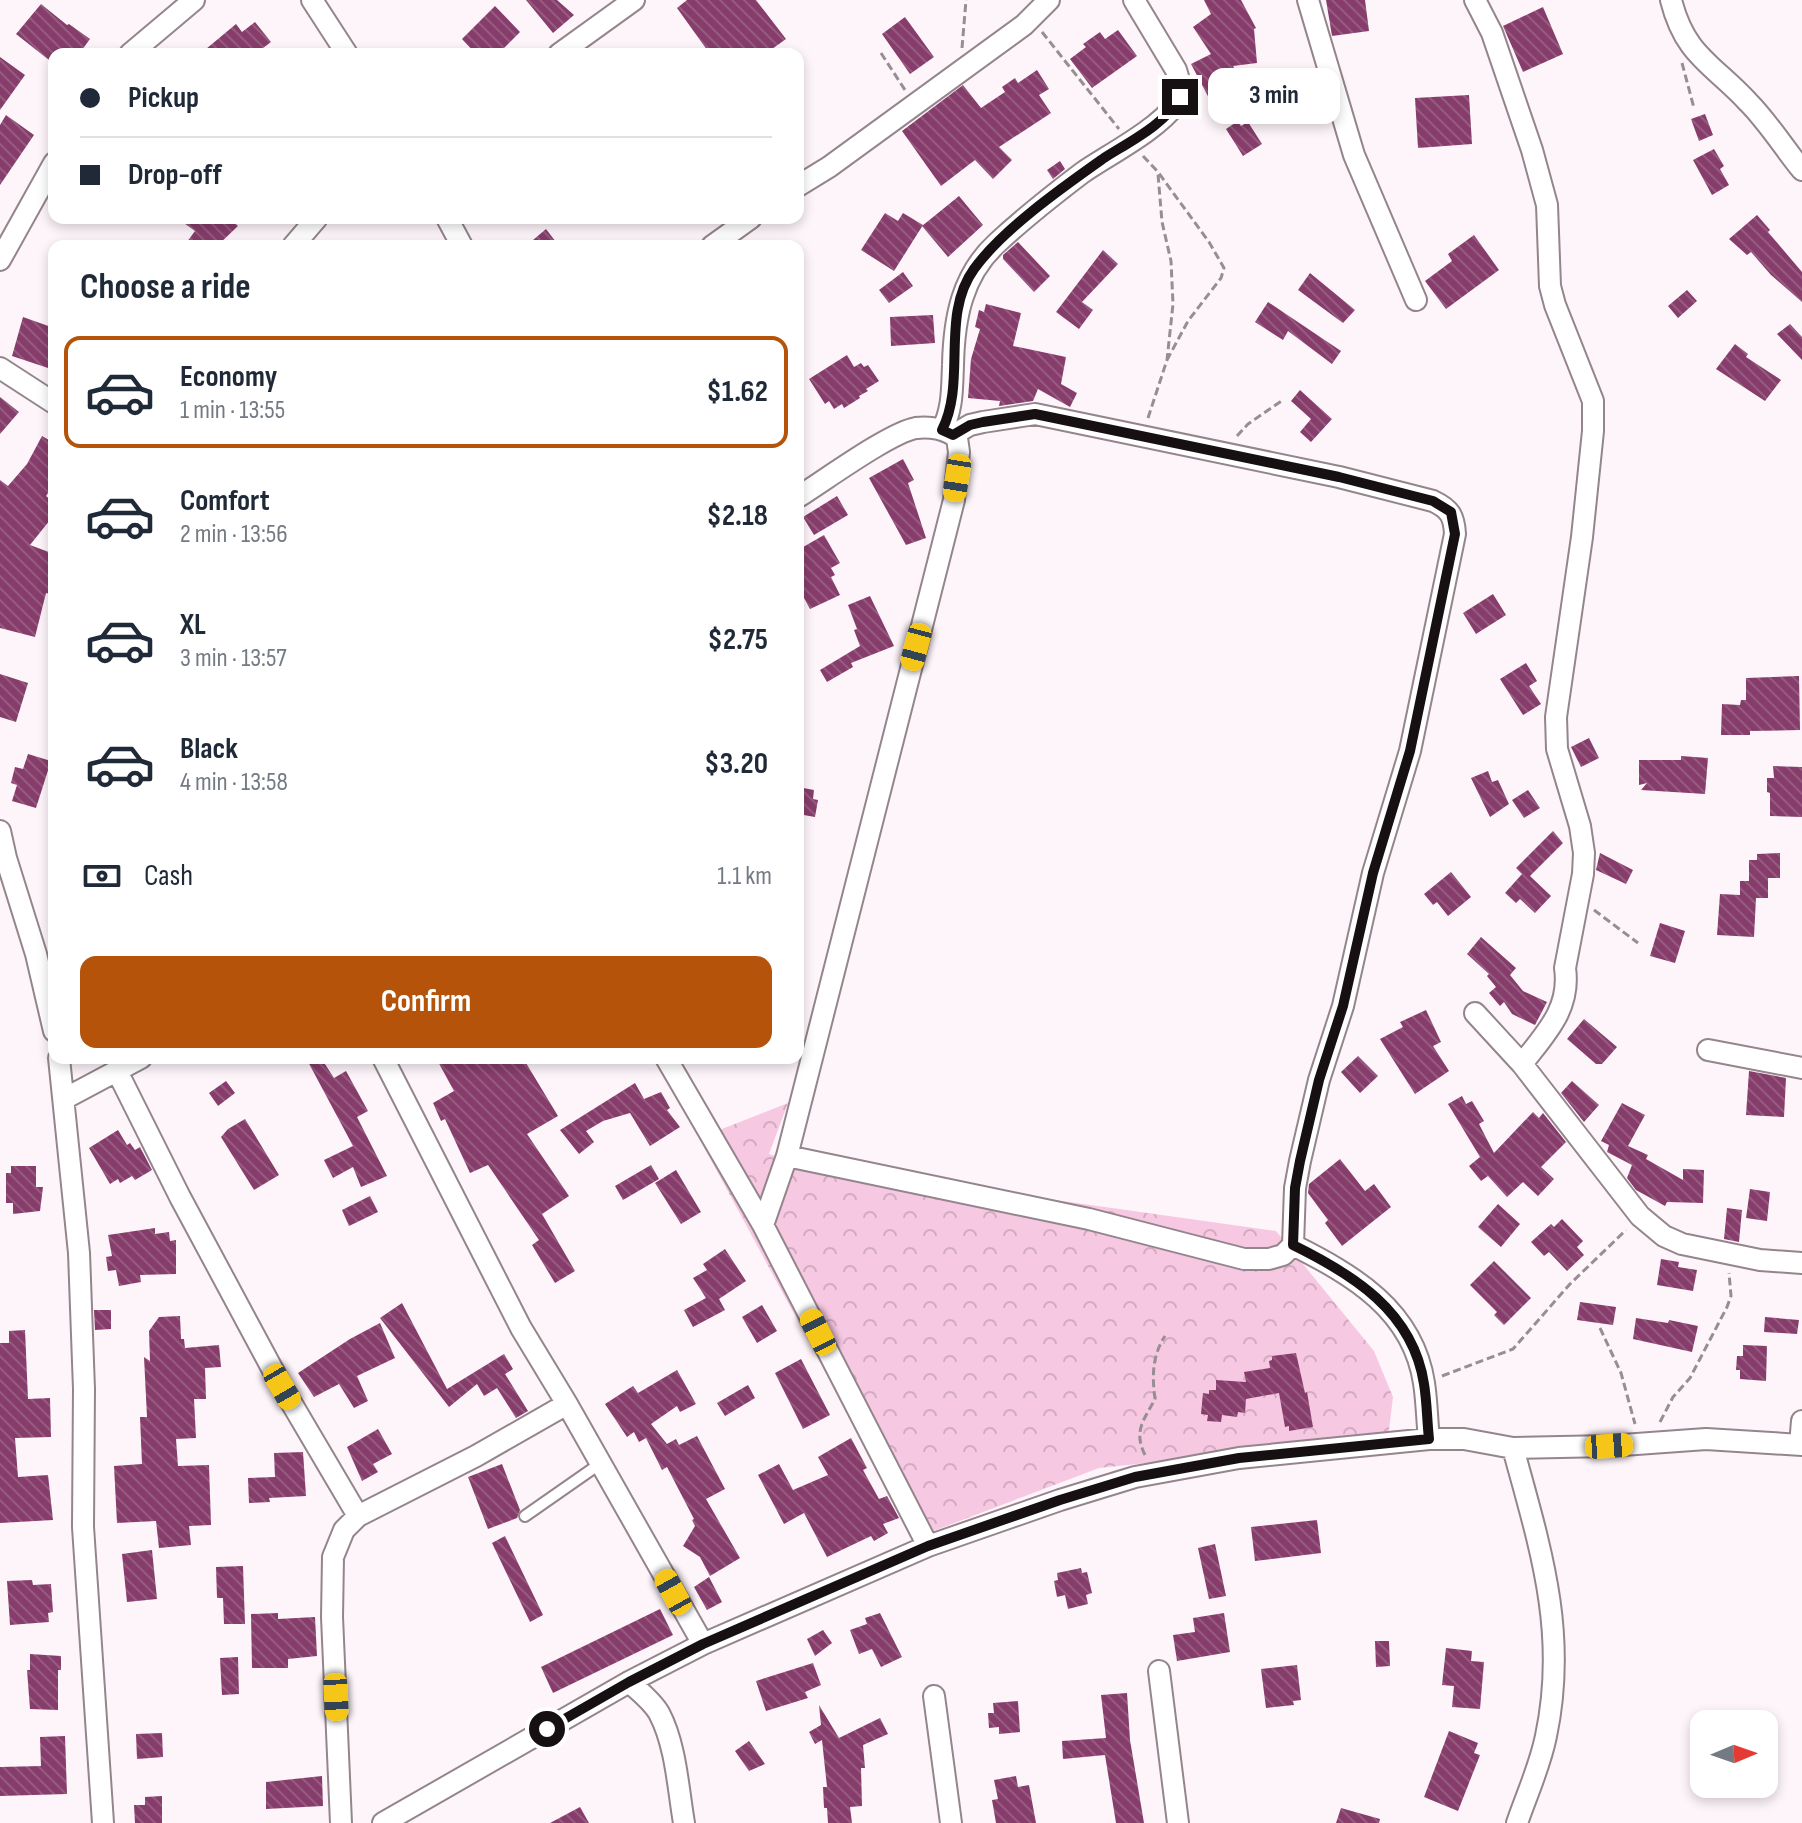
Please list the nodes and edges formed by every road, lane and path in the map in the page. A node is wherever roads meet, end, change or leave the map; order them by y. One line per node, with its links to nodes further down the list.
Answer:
1 (194, 0): 11 (street)
2 (312, 0): 12 (street)
3 (634, 0): 13 (street)
4 (966, 0): 15 (path)
5 (1049, 0): 10 (street)
6 (1134, 0): 17 (street)
7 (1308, 0): 27 (street)
8 (1475, 0): 37 (street)
9 (1671, 0): 18 (street)
10 (1031, 19): 15 (street); 17 (path)
11 (137, 48)
12 (343, 48)
13 (567, 48)
14 (881, 53): 16 (path)
15 (959, 73): 16 (street)
16 (915, 105): 21 (street)
17 (1129, 142): 19 (path); 32 (street)
18 (1802, 170)
19 (1158, 172): 28 (path); 28 (path)
20 (48, 174): 26 (street)
21 (804, 182)
22 (312, 224): 24 (street)
23 (743, 224): 25 (street)
24 (298, 240)
25 (720, 240)
26 (0, 260)
27 (1416, 300)
28 (1167, 360): 33 (path)
29 (0, 368): 30 (street)
30 (48, 399)
31 (1283, 400): 34 (path)
32 (948, 432): 33 (street); 35 (street); 50 (street)
33 (1141, 436): 34 (street)
34 (1228, 453): 53 (street)
35 (804, 493)
36 (0, 831): 39 (street)
37 (1578, 899): 38 (path); 46 (street)
38 (1638, 943)
39 (48, 1005)
40 (1475, 1013): 46 (street)
41 (1708, 1050): 47 (street)
42 (60, 1064): 49 (street)
43 (130, 1064): 48 (street)
44 (386, 1064): 59 (street)
45 (669, 1064): 52 (street)
46 (1522, 1064): 51 (street)
47 (1801, 1070)
48 (117, 1071): 49 (street); 67 (street)
49 (64, 1099): 74 (street)
50 (787, 1156): 52 (street); 53 (street)
51 (1640, 1216): 54 (street); 58 (path)
52 (763, 1225): 69 (street)
53 (1293, 1245): 58 (street)
54 (1728, 1254): 55 (street); 62 (path)
55 (1802, 1263)
56 (1600, 1328): 62 (path)
57 (1165, 1336): 66 (path)
58 (1424, 1383): 61 (street)
59 (567, 1404): 65 (street); 67 (street)
60 (1802, 1421): 63 (street)
61 (1429, 1439): 64 (street); 66 (street)
62 (1646, 1443): 63 (street); 64 (street)
63 (1801, 1445)
64 (1513, 1448): 80 (street)
65 (601, 1463): 68 (lane); 70 (street)
66 (1146, 1475): 69 (street)
67 (358, 1516): 75 (street)
68 (525, 1516)
69 (928, 1546): 70 (street)
70 (703, 1644): 72 (street)
71 (1159, 1671): 79 (street)
72 (629, 1682): 76 (street); 77 (street)
73 (934, 1696): 78 (street)
74 (103, 1823)
75 (341, 1823)
76 (383, 1823)
77 (684, 1823)
78 (951, 1823)
79 (1178, 1823)
80 (1517, 1823)

